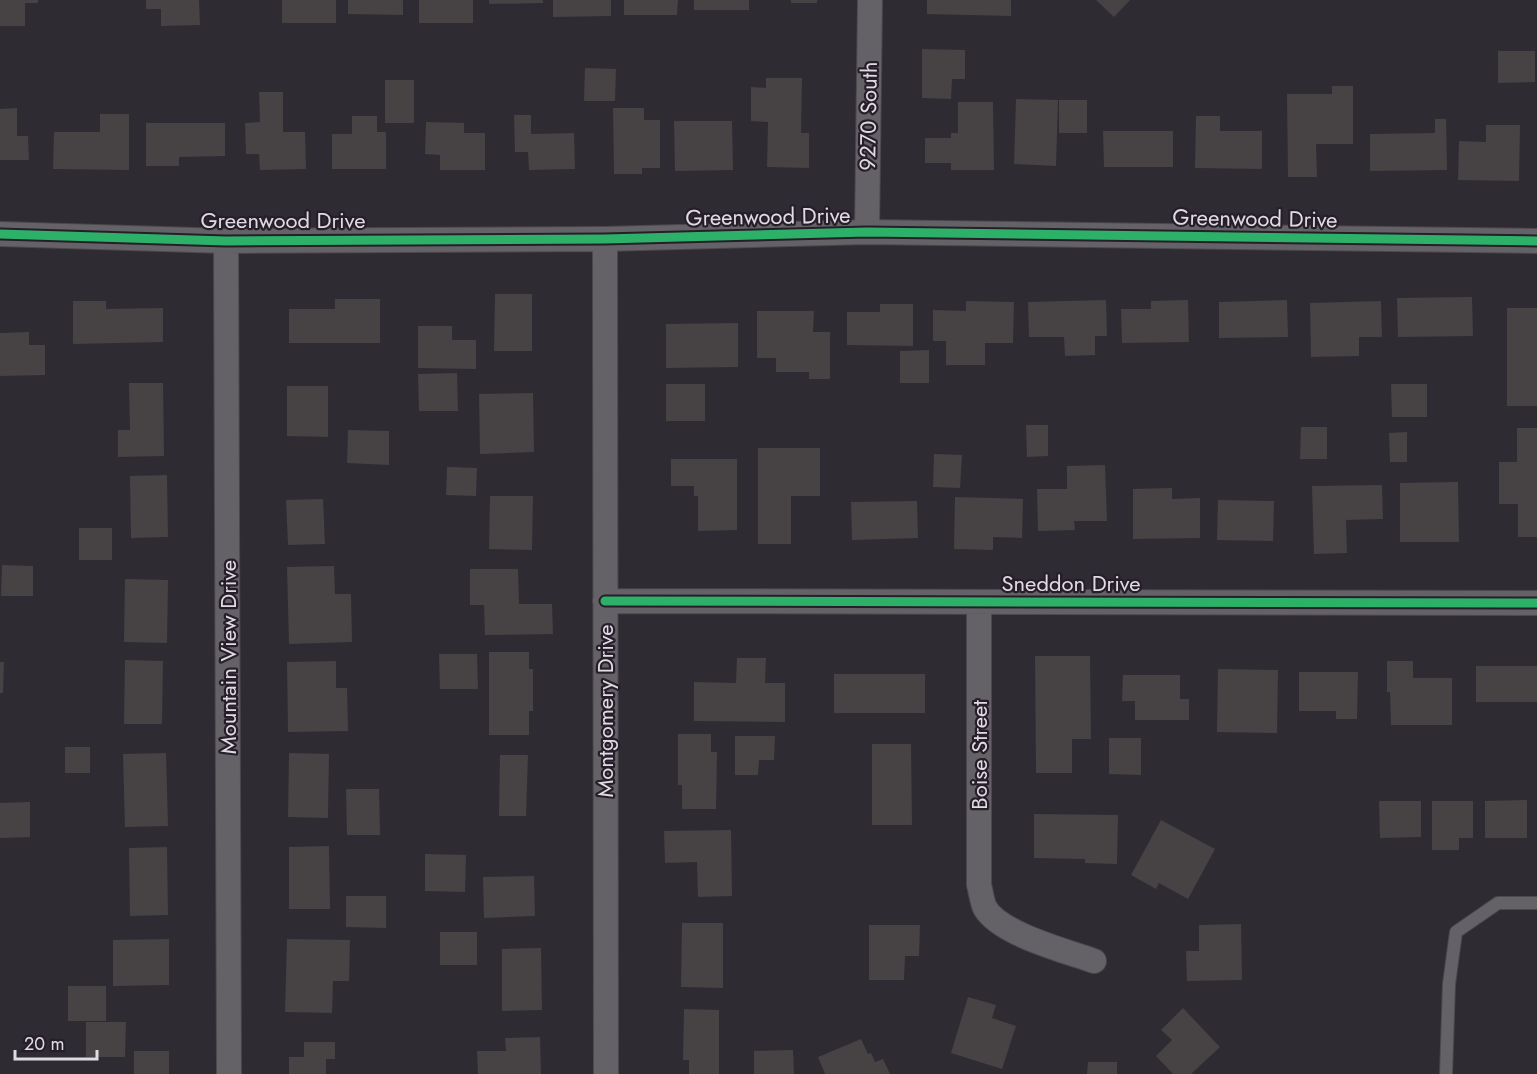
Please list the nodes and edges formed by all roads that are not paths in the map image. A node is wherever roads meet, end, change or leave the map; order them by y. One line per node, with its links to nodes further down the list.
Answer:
1 (870, 0): 2 (street, 9270 South)
2 (867, 232): 4 (street, Greenwood Drive); 6 (street, Greenwood Drive)
3 (0, 234): 5 (street, Greenwood Drive)
4 (605, 239): 5 (street, Greenwood Drive); 7 (street, Montgomery Drive)
5 (226, 241): 12 (street, Mountain View Drive)
6 (1537, 241)
7 (605, 601): 8 (street, Sneddon Drive); 13 (street, Montgomery Drive)
8 (979, 602): 9 (street, Sneddon Drive); 11 (street, Boise Street)
9 (1537, 603)
10 (1537, 903): 14 (lane)
11 (1094, 961)
12 (229, 1074)
13 (606, 1074)
14 (1446, 1074)

